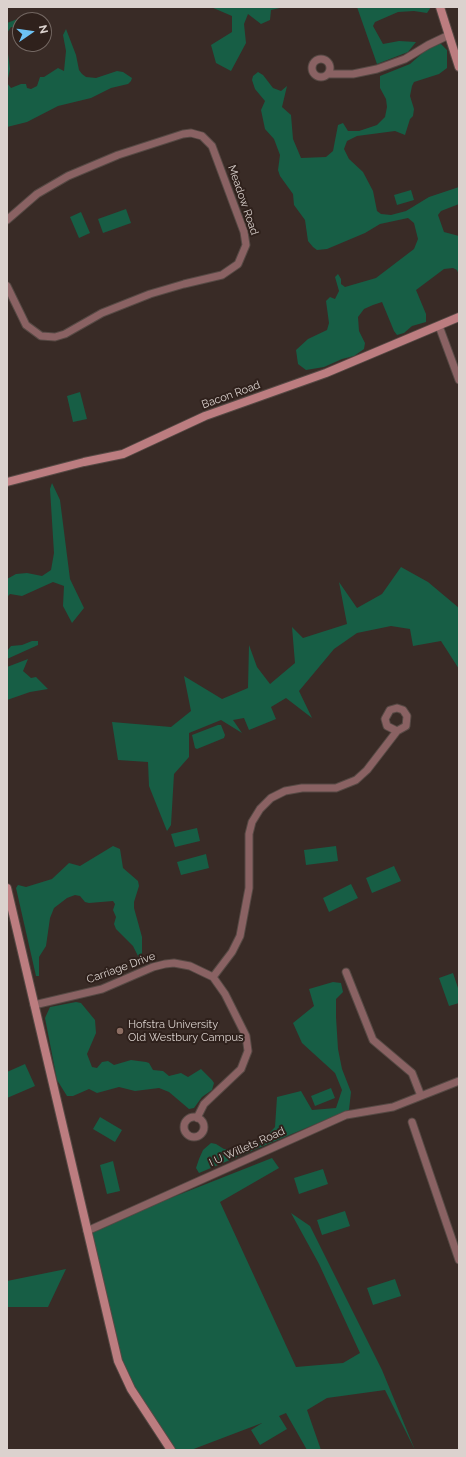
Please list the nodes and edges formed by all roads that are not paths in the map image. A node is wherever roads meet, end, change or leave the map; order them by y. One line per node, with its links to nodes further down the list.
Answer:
1 (440, 7): 2 (street)
2 (449, 35): 3 (street); 4 (street)
3 (459, 67)
4 (328, 74)
5 (7, 220): 6 (street, Meadow Road)
6 (7, 286)
7 (459, 317): 8 (street, Bacon Road)
8 (439, 326): 9 (street); 10 (street, Bacon Road)
9 (459, 380)
10 (7, 482)
11 (397, 731): 14 (street)
12 (7, 888): 15 (street)
13 (346, 972): 17 (street)
14 (213, 977): 15 (street, Carriage Drive); 18 (street, Carriage Drive)
15 (34, 1005): 20 (street)
16 (459, 1080): 17 (street, I U Willets Road)
17 (421, 1096): 20 (street, I U Willets Road)
18 (197, 1118)
19 (412, 1122): 21 (street)
20 (87, 1231): 22 (street)
21 (459, 1260)
22 (171, 1450)

